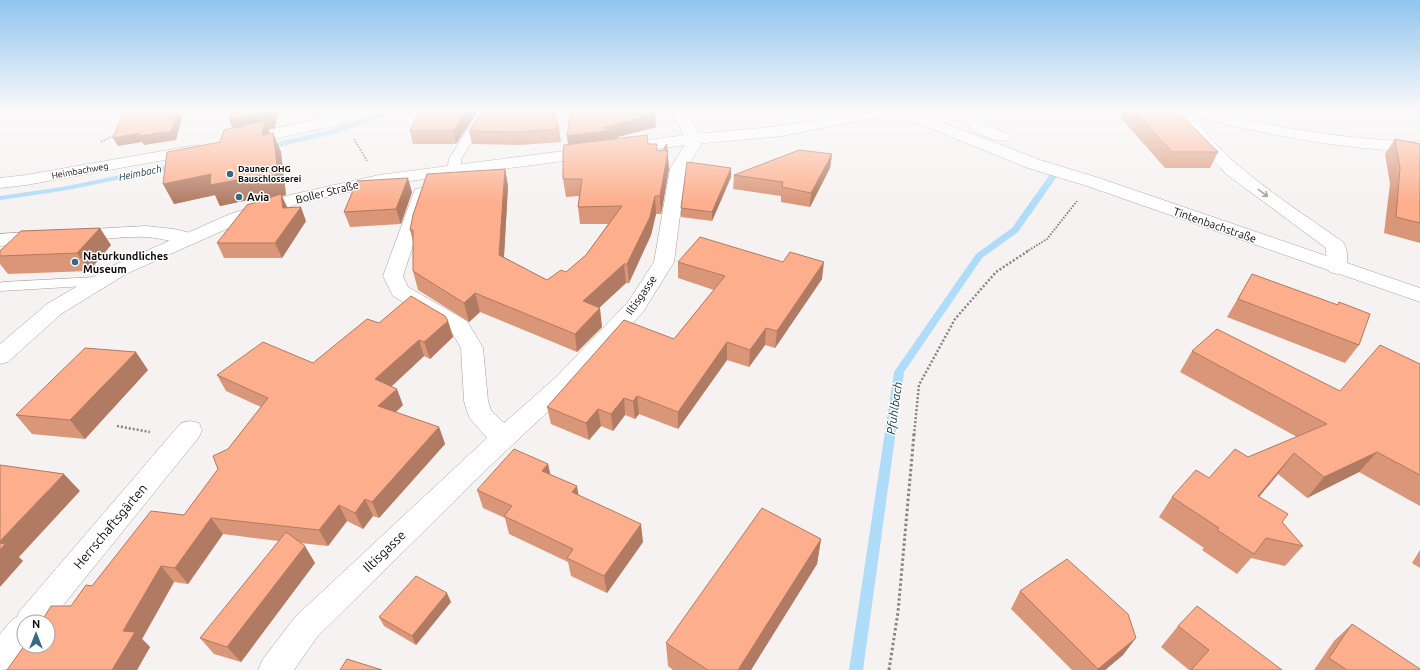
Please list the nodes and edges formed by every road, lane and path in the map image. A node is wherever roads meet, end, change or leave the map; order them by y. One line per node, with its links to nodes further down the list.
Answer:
1 (233, 142): 15 (street, Heimbachweg)
2 (355, 142): 11 (path)
3 (465, 142): 12 (lane)
4 (669, 142): 12 (street, Boller Straße)
5 (693, 142): 24 (street, Iltisgasse)
6 (979, 142): 14 (street, Tintenbachstraße)
7 (1012, 142): 14 (street, Tintenbachstraße)
8 (1206, 142): 18 (street, one-way to 18)
9 (1347, 142): 10 (street)
10 (1420, 147)
11 (370, 165)
12 (454, 170): 13 (street, Boller Straße)
13 (428, 173): 16 (street, Boller Straße); 24 (street)
14 (1093, 182): 18 (street, Tintenbachstraße); 29 (path)
15 (0, 183)
16 (187, 238): 17 (street); 19 (street, Boller Straße)
17 (0, 240)
18 (1337, 268): 21 (street, Tintenbachstraße)
19 (97, 282): 20 (lane); 22 (street, Boller Straße)
20 (3, 287)
21 (1420, 295)
22 (0, 356)
23 (190, 430): 25 (street, Herrschaftsgärten)
24 (503, 439): 28 (street, Iltisgasse)
25 (37, 614)
26 (16, 639): 27 (street)
27 (0, 658)
28 (274, 670)
29 (889, 670)

